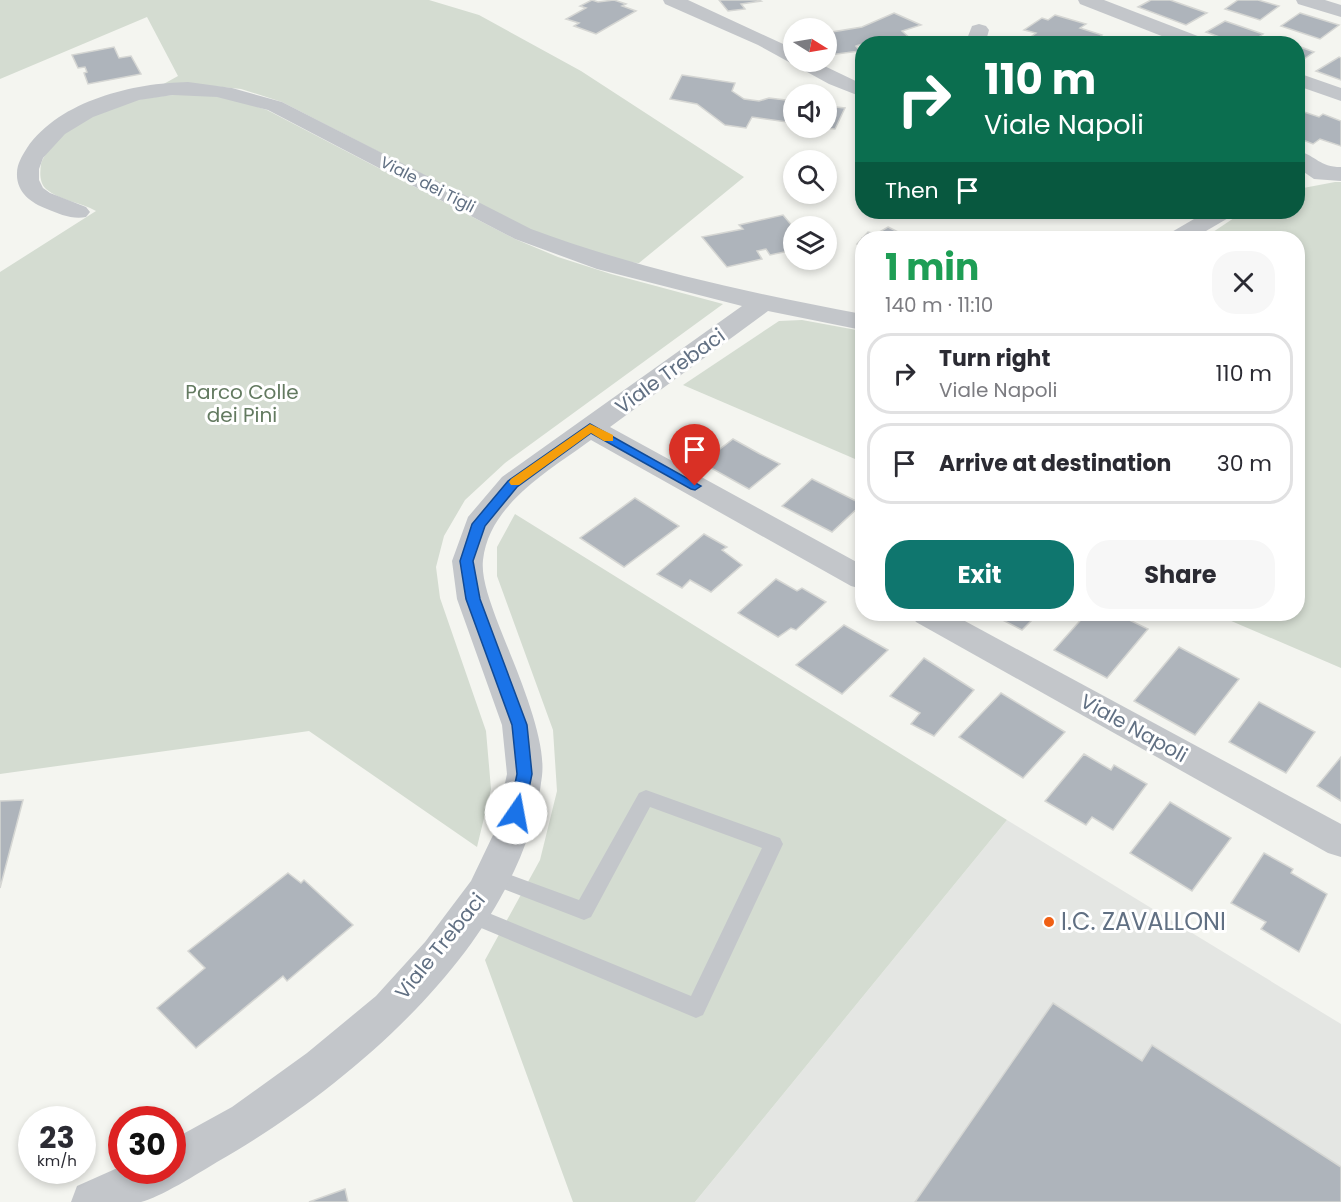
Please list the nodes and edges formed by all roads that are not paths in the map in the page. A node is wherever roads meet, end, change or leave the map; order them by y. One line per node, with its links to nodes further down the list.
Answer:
1 (672, 0): 6 (street)
2 (1087, 0): 5 (street)
3 (1305, 0): 4 (street)
4 (1341, 11)
5 (1180, 36)
6 (783, 51)
7 (821, 72): 9 (street)
8 (1305, 82): 10 (street)
9 (855, 88)
10 (1341, 95)
11 (1305, 161): 12 (street)
12 (1331, 174): 13 (street)
13 (1305, 179)
14 (78, 212): 17 (street, Viale dei Tigli)
15 (1210, 219): 16 (street)
16 (1190, 231)
17 (763, 303): 18 (street, Viale dei Tigli); 19 (street, Viale Trebaci)
18 (855, 321)
19 (590, 428): 20 (street); 23 (street, Viale Trebaci)
20 (855, 574)
21 (940, 621): 22 (street, Viale Napoli)
22 (1341, 842)
23 (492, 876): 24 (street, Viale Trebaci); 24 (lane)
24 (469, 914): 25 (street, Viale Trebaci)
25 (186, 1156)
26 (131, 1184): 27 (street)
27 (93, 1202)

